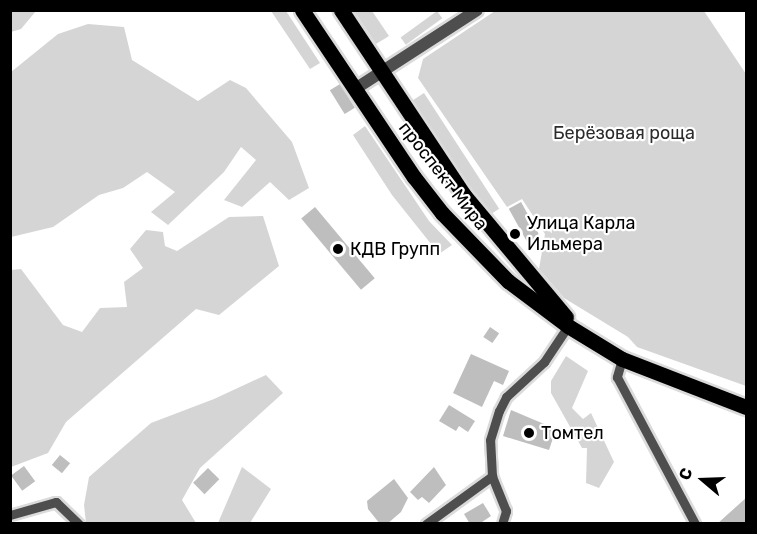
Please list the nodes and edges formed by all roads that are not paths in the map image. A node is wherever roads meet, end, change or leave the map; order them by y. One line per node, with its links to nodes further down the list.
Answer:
1 (302, 10): 5 (main road, проспект Мира)
2 (341, 10): 4 (main road, проспект Мира)
3 (477, 10): 4 (street)
4 (382, 71): 5 (street); 7 (main road, проспект Мира)
5 (354, 89): 6 (main road, проспект Мира)
6 (568, 326): 7 (main road, проспект Мира); 10 (street)
7 (584, 337): 8 (main road, проспект Мира)
8 (622, 359): 9 (main road, проспект Мира); 15 (street)
9 (747, 407)
10 (492, 476): 13 (street); 14 (street)
11 (10, 515): 12 (street)
12 (79, 524)
13 (426, 524)
14 (502, 524)
15 (695, 524)

